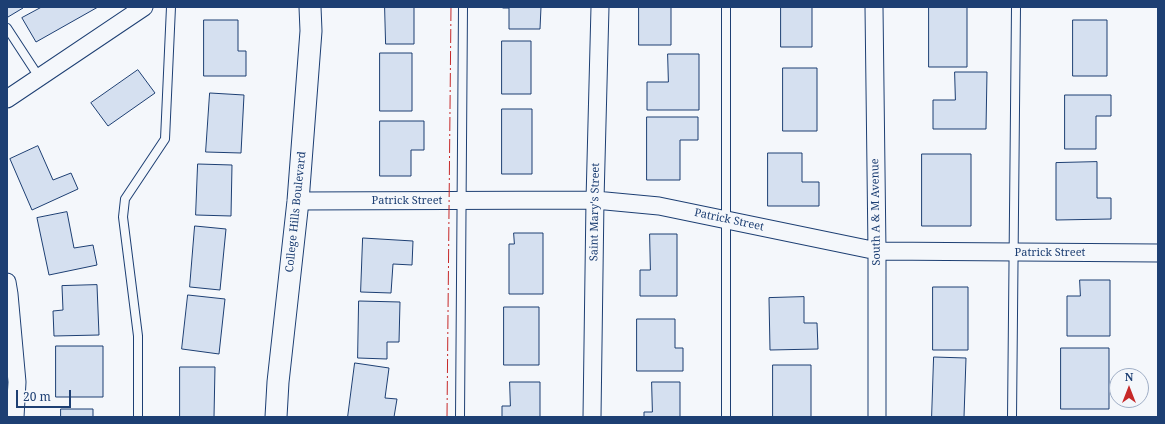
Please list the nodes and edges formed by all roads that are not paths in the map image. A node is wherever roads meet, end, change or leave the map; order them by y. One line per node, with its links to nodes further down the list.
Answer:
1 (144, 7): 10 (street)
2 (171, 7): 21 (lane)
3 (310, 7): 13 (street, College Hills Boulevard)
4 (463, 7): 14 (lane)
5 (600, 7): 12 (street, Saint Mary's Street)
6 (726, 7): 15 (lane)
7 (874, 7): 16 (street, South A & M Avenue)
8 (1016, 7): 17 (lane)
9 (7, 28): 10 (lane)
10 (39, 77): 11 (street)
11 (7, 99)
12 (595, 200): 14 (street, Patrick Street); 15 (street, Patrick Street); 24 (street, Saint Mary's Street)
13 (298, 201): 14 (street, Patrick Street); 22 (street, College Hills Boulevard)
14 (461, 201): 23 (lane)
15 (726, 220): 16 (street, Patrick Street); 25 (lane)
16 (877, 251): 17 (street, Patrick Street); 26 (street, South A & M Avenue)
17 (1014, 252): 18 (street, Patrick Street); 27 (lane)
18 (1158, 253)
19 (7, 282): 20 (street)
20 (15, 417)
21 (138, 417)
22 (276, 417)
23 (460, 417)
24 (592, 417)
25 (726, 417)
26 (877, 417)
27 (1012, 417)

